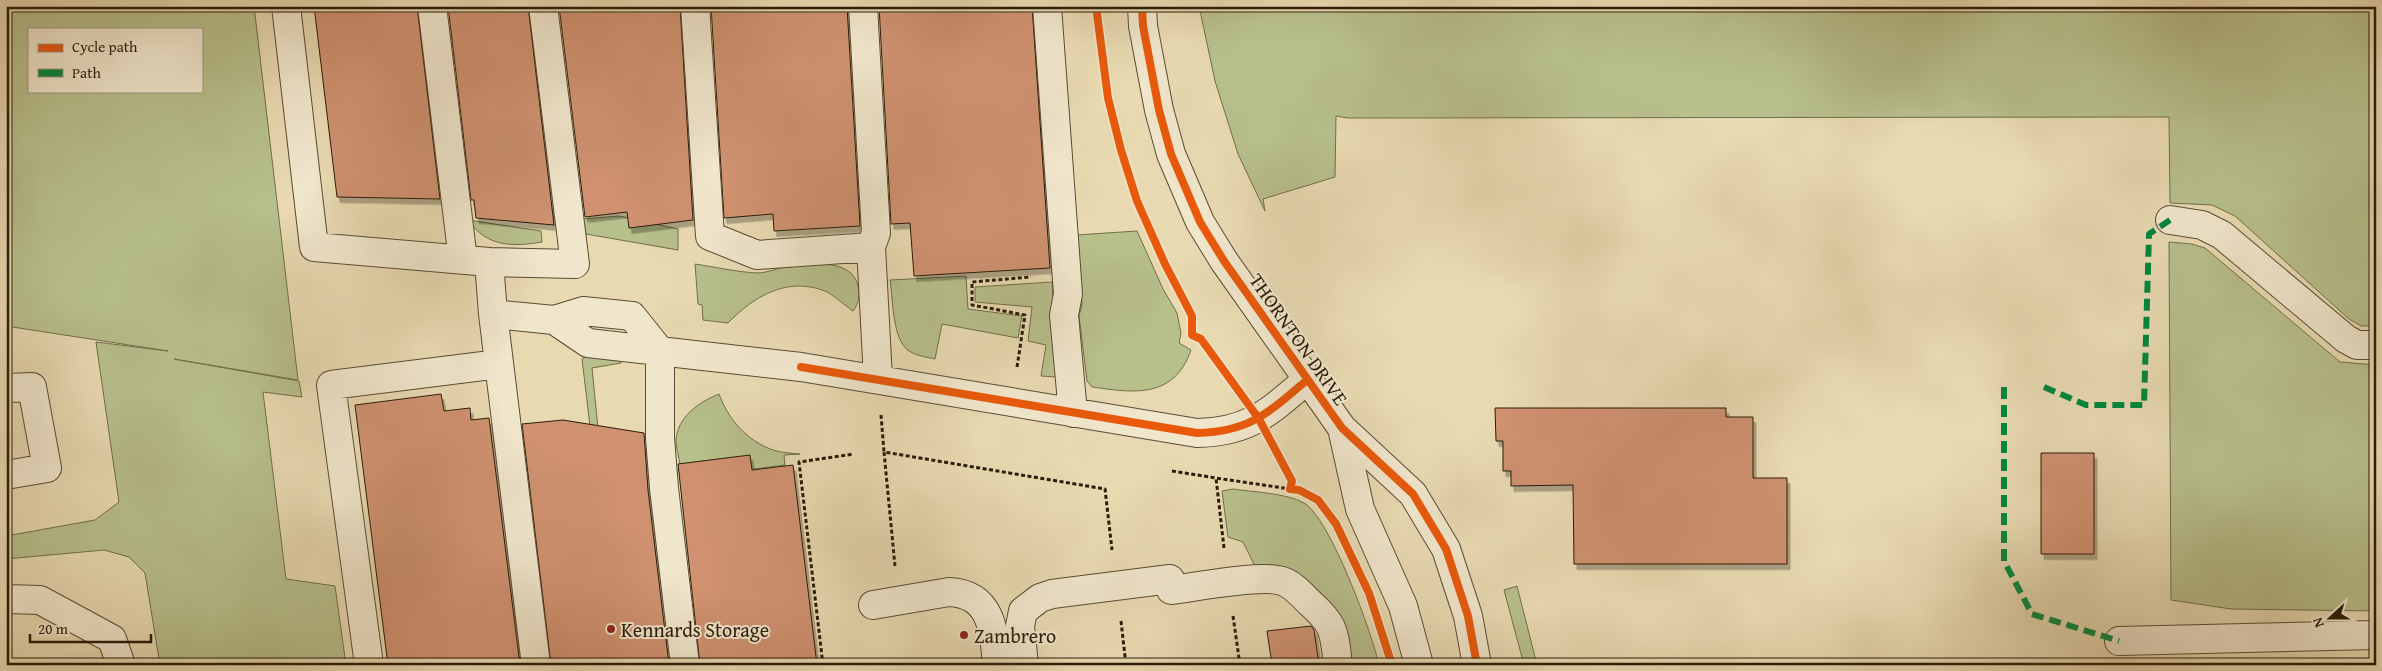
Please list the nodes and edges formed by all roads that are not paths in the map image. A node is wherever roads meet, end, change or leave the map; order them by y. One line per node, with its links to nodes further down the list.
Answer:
1 (286, 6): 10 (street)
2 (432, 6): 10 (street)
3 (543, 6): 10 (street)
4 (695, 6): 9 (street)
5 (863, 6): 9 (street)
6 (1047, 6): 18 (street)
7 (1142, 6): 16 (street, THORNTON DRIVE)
8 (2170, 220): 12 (street)
9 (871, 247): 15 (street)
10 (476, 261): 11 (street)
11 (493, 314): 13 (street); 14 (street)
12 (2376, 345)
13 (660, 351): 15 (street); 28 (street)
14 (499, 364): 26 (street); 27 (street)
15 (878, 380): 18 (street)
16 (1307, 380): 18 (street); 19 (street, THORNTON DRIVE)
17 (6, 388): 20 (street)
18 (1073, 413)
19 (1342, 428): 32 (street, THORNTON DRIVE); 33 (street, THORNTON DRIVE)
20 (6, 475)
21 (6, 599): 25 (street)
22 (873, 605): 29 (street)
23 (2376, 635): 24 (street)
24 (2119, 641)
25 (122, 665)
26 (369, 665)
27 (536, 665)
28 (685, 665)
29 (997, 665)
30 (1024, 665): 31 (street)
31 (1338, 665)
32 (1419, 665)
33 (1477, 665)

